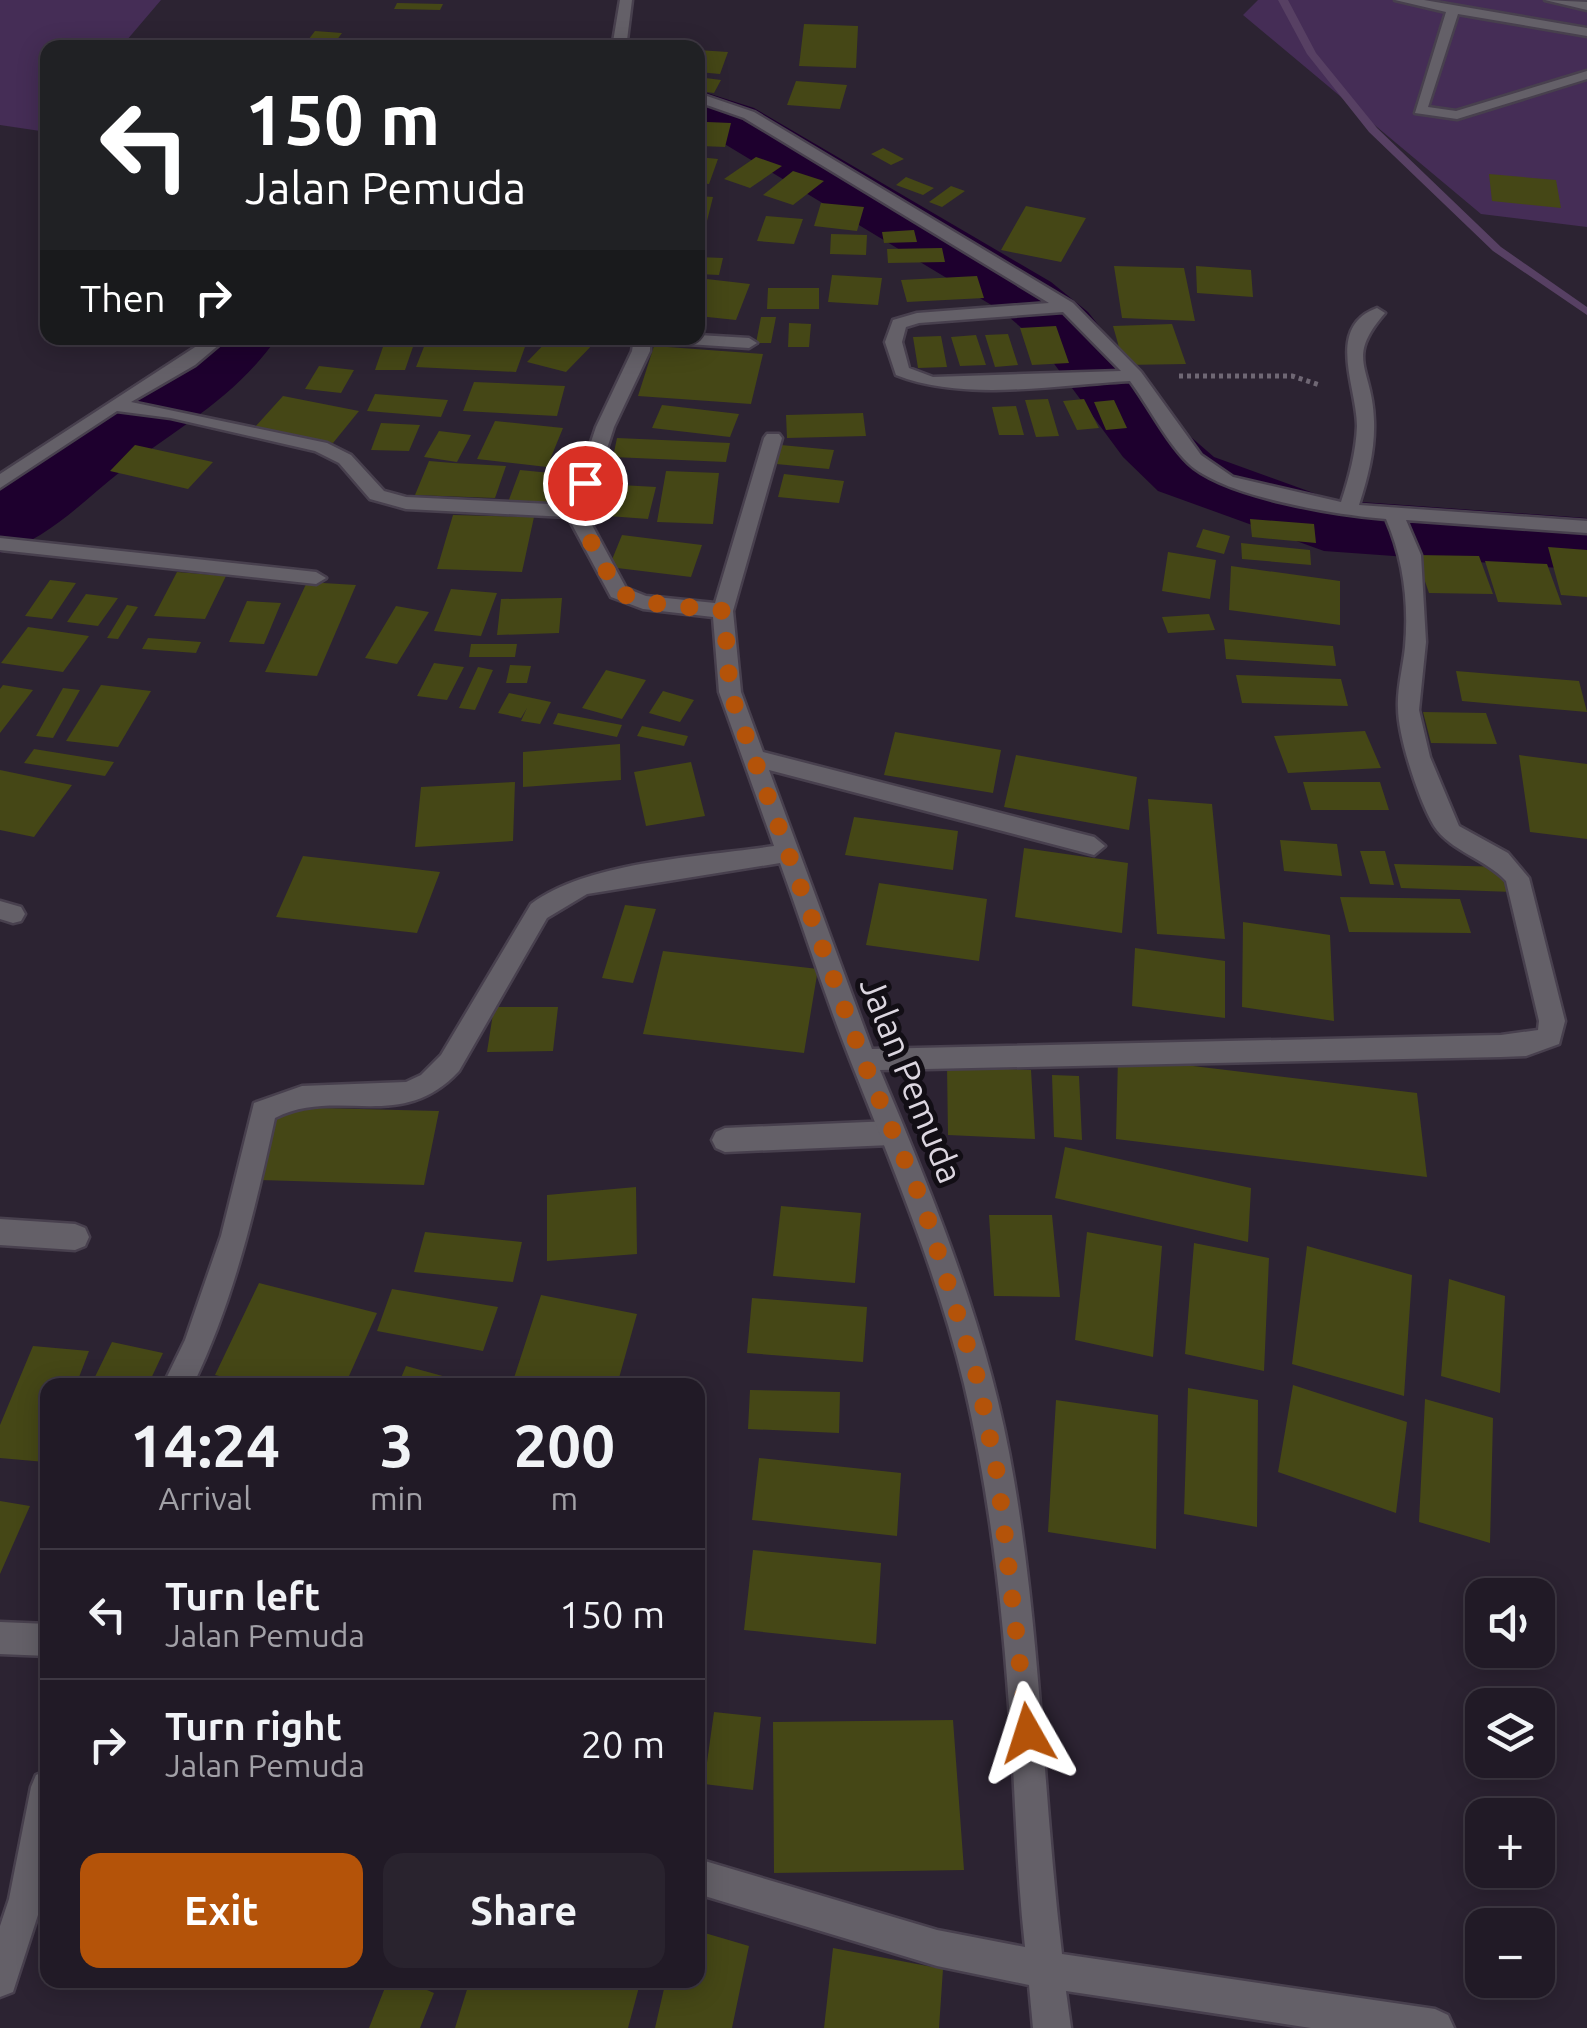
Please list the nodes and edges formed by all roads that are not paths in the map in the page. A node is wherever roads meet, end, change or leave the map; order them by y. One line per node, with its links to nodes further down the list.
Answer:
1 (626, 0): 7 (street)
2 (1401, 0): 5 (street)
3 (1551, 0): 4 (street)
4 (1587, 6)
5 (1453, 9): 6 (street); 8 (street)
6 (1587, 32)
7 (620, 40)
8 (1587, 74)
9 (705, 99): 10 (street)
10 (1053, 309): 16 (street); 16 (street)
11 (1378, 313): 21 (street)
12 (705, 340): 13 (street)
13 (749, 343)
14 (210, 345): 17 (street)
15 (641, 345): 20 (street)
16 (1134, 376): 21 (street)
17 (114, 405): 19 (street); 20 (street)
18 (773, 438): 26 (street)
19 (0, 482)
20 (575, 510): 26 (street)
21 (1348, 510): 22 (street)
22 (1396, 519): 23 (street); 30 (street)
23 (1587, 527)
24 (0, 544): 25 (street)
25 (316, 578)
26 (724, 611): 27 (street, Jalan Pemuda)
27 (754, 758): 28 (street); 29 (street, Jalan Pemuda)
28 (1094, 846)
29 (786, 853): 30 (street, Jalan Pemuda); 35 (street)
30 (863, 1060): 31 (street, Jalan Pemuda)
31 (891, 1133): 32 (street); 40 (street, Jalan Pemuda)
32 (725, 1140)
33 (0, 1232): 34 (street)
34 (74, 1236)
35 (181, 1378)
36 (0, 1638): 37 (street)
37 (40, 1640)
38 (40, 1832): 41 (street)
39 (705, 1878): 40 (street)
40 (1046, 1970): 42 (street, Jalan Pemuda); 43 (street)
41 (0, 1979)
42 (1052, 2028)
43 (1435, 2028)

